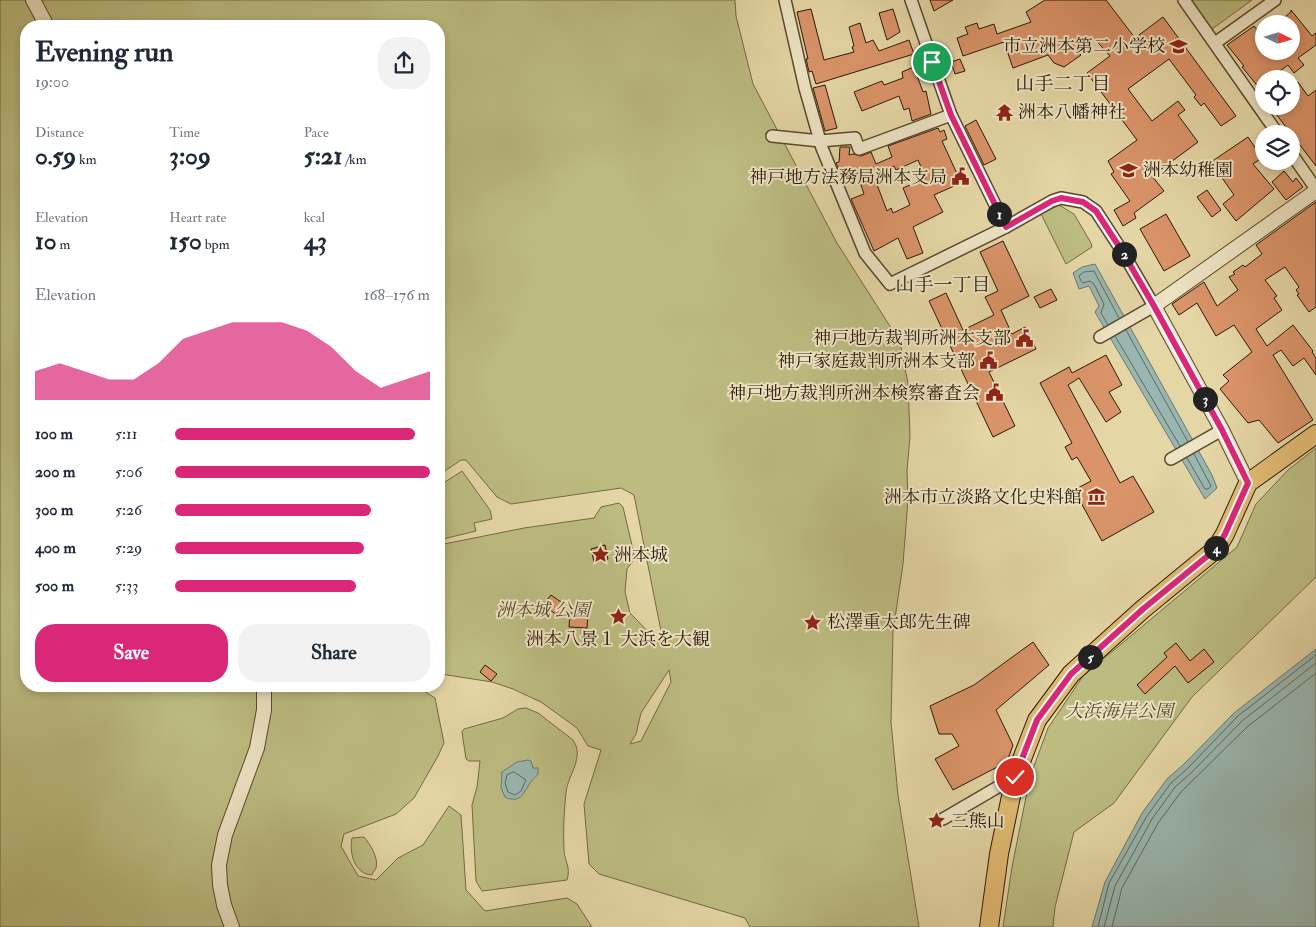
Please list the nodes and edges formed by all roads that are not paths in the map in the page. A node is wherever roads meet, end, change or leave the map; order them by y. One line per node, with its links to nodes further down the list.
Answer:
1 (33, 0): 6 (street)
2 (785, 0): 11 (street)
3 (911, 0): 8 (street)
4 (1184, 0): 7 (street)
5 (1275, 0): 7 (street)
6 (44, 20)
7 (1215, 43): 9 (street)
8 (951, 115): 11 (street); 14 (street)
9 (1272, 125)
10 (772, 136): 11 (street)
11 (820, 141): 14 (street)
12 (1300, 166): 13 (street)
13 (1316, 190): 15 (street)
14 (1006, 227): 15 (street)
15 (1154, 306): 16 (street); 17 (street)
16 (1100, 337)
17 (1222, 430): 19 (street); 20 (street)
18 (1316, 434): 20 (main road)
19 (1171, 459)
20 (1248, 483): 22 (main road)
21 (264, 692): 24 (street)
22 (1015, 777): 23 (street); 25 (main road)
23 (943, 819)
24 (232, 927)
25 (989, 927)

